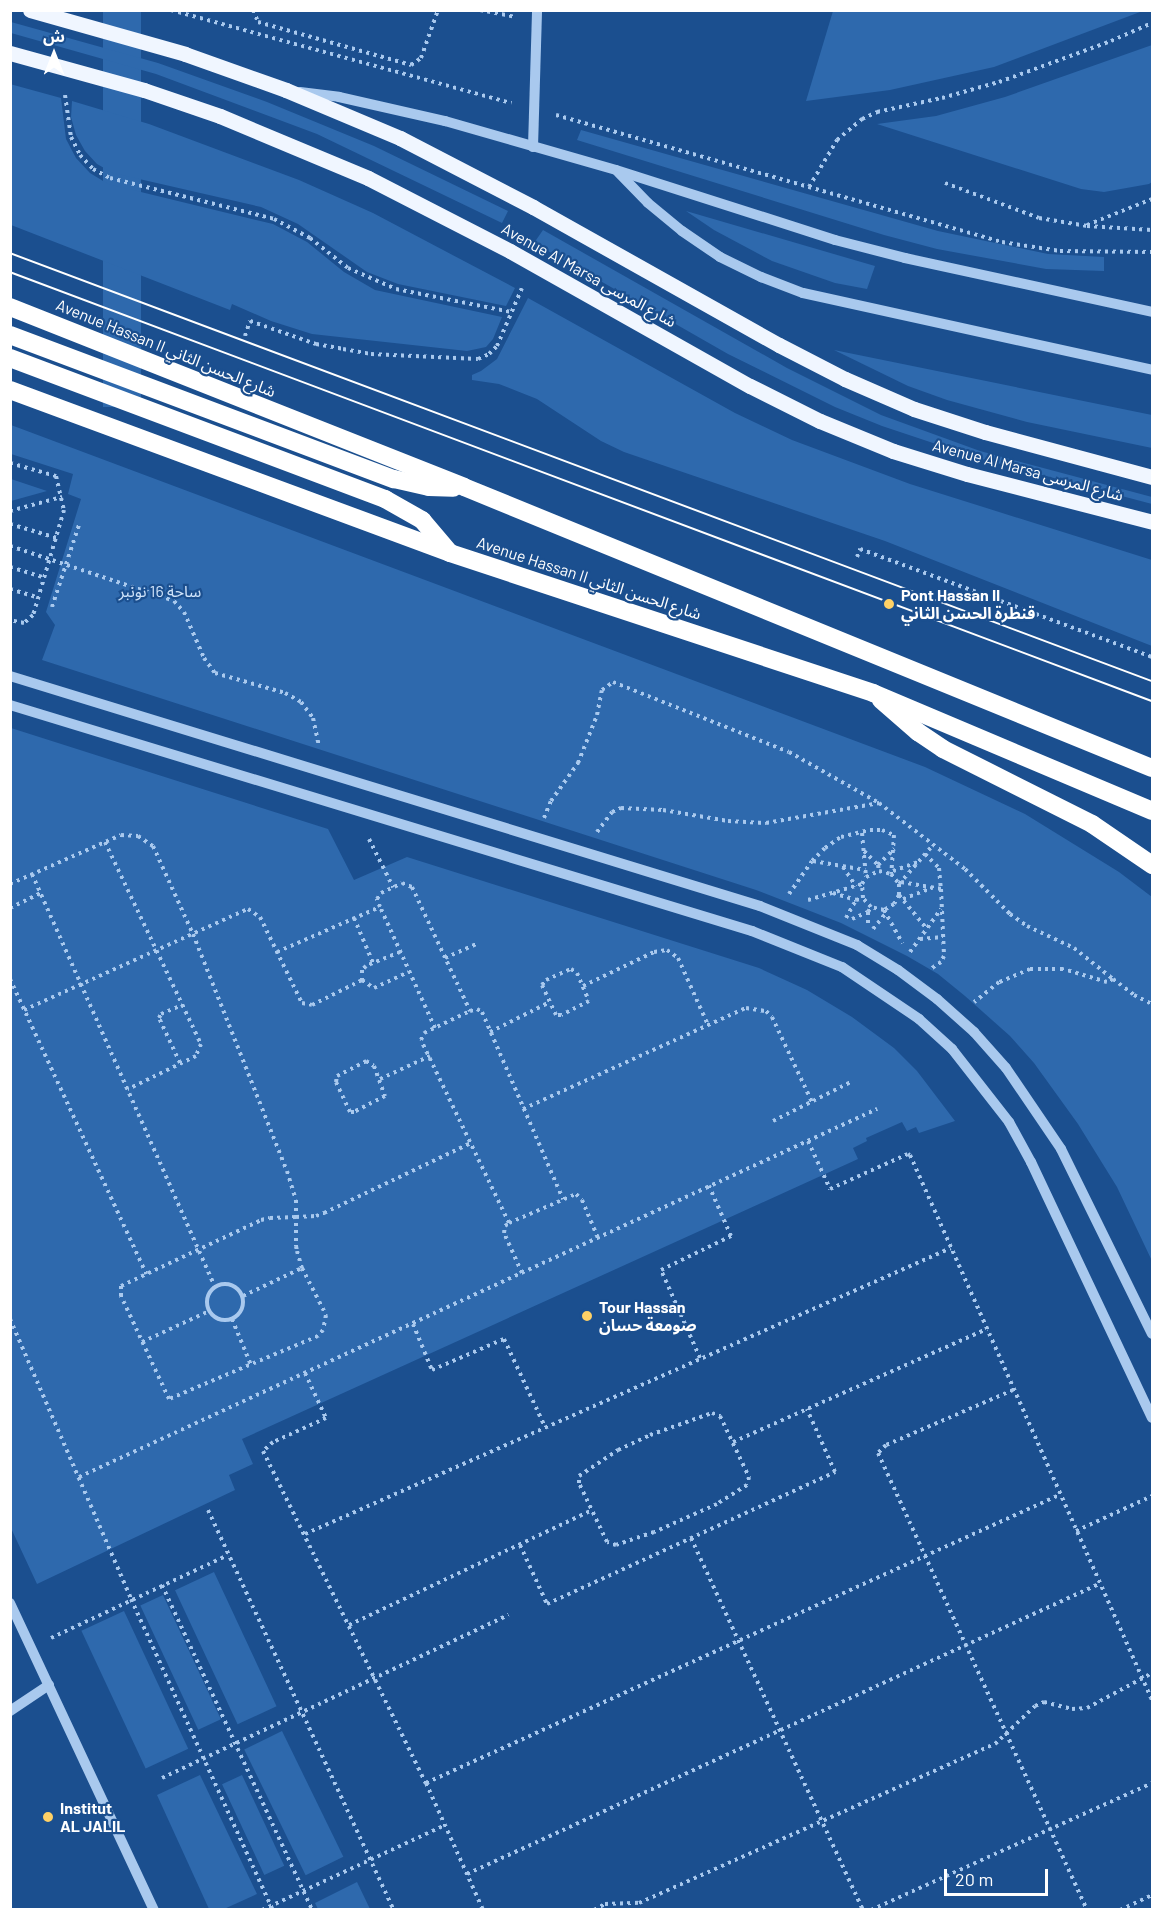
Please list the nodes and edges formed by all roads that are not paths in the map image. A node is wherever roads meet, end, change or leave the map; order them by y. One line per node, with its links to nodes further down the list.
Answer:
1 (30, 10): 4 (main road, Avenue Al Marsa شارع المرسى)
2 (537, 16): 5 (street)
3 (10, 53): 15 (main road, Avenue Al Marsa شارع المرسى)
4 (286, 90): 5 (street); 13 (main road, Avenue Al Marsa شارع المرسى)
5 (534, 147): 6 (street)
6 (616, 170): 8 (street); 11 (street)
7 (10, 307): 14 (highway, Avenue Hassan II شارع الحسن الثاني)
8 (1152, 312)
9 (10, 335): 14 (highway)
10 (10, 357): 16 (highway)
11 (1152, 370)
12 (10, 390): 16 (highway, Avenue Hassan II شارع الحسن الثاني)
13 (1152, 477)
14 (464, 487): 20 (highway, Avenue Hassan II شارع الحسن الثاني)
15 (1152, 522)
16 (450, 553): 18 (highway, Avenue Hassan II شارع الحسن الثاني)
17 (10, 676): 23 (street)
18 (873, 693): 21 (highway, Avenue Hassan II شارع الحسن الثاني); 22 (highway)
19 (10, 705): 24 (street)
20 (1152, 768)
21 (1152, 811)
22 (1152, 865)
23 (1152, 1334)
24 (1152, 1418)
25 (10, 1603): 26 (street)
26 (49, 1685): 27 (street); 28 (street)
27 (10, 1711)
28 (154, 1910)

